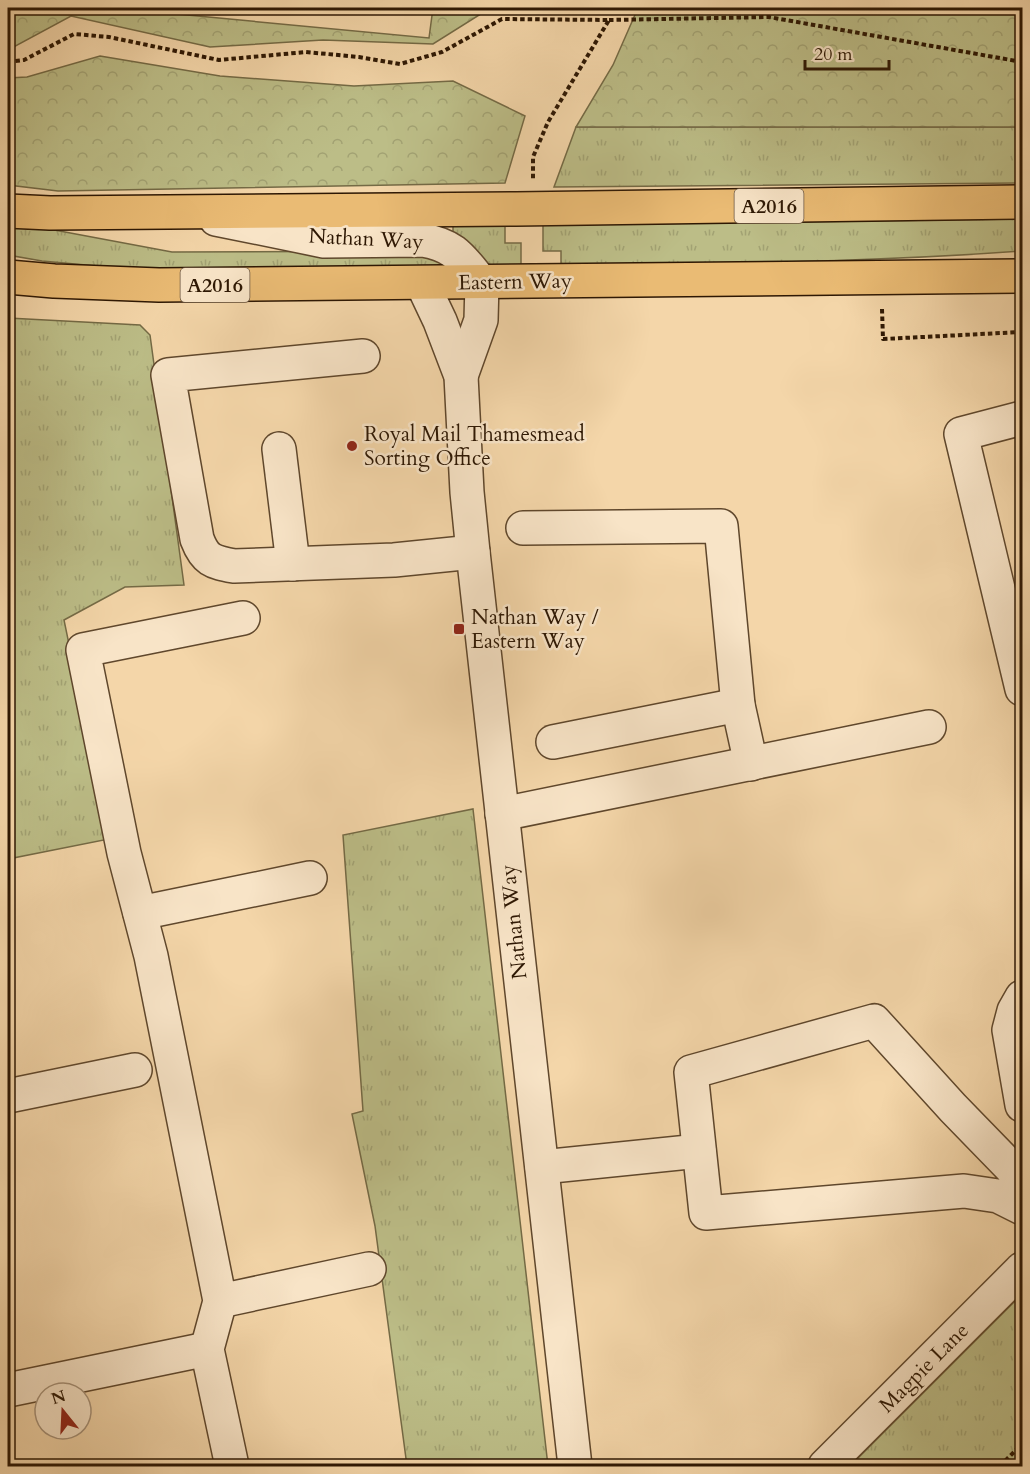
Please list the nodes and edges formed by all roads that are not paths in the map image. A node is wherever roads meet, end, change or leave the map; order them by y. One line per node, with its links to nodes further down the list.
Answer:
1 (1023, 202): 3 (main road, A2016)
2 (8, 211): 3 (main road, A2016)
3 (175, 211): 7 (street, Nathan Way)
4 (1023, 276): 7 (main road, Eastern Way / A2016)
5 (8, 277): 6 (main road, Eastern Way / A2016)
6 (422, 283): 7 (main road, Eastern Way / A2016); 9 (street, Nathan Way)
7 (482, 283): 9 (street, Nathan Way)
8 (363, 356): 14 (street)
9 (461, 376): 13 (street, Nathan Way)
10 (1023, 418): 16 (street)
11 (279, 449): 14 (street)
12 (523, 528): 17 (street)
13 (473, 552): 14 (street); 21 (street, Nathan Way)
14 (292, 564)
15 (243, 618): 23 (street)
16 (1023, 689)
17 (738, 705): 19 (street); 20 (street)
18 (929, 727): 20 (street)
19 (553, 742)
20 (751, 764): 21 (street)
21 (502, 814): 29 (street, Nathan Way)
22 (310, 878): 23 (street)
23 (140, 913): 34 (street)
24 (1023, 997): 27 (street)
25 (135, 1070): 26 (street)
26 (8, 1096)
27 (1023, 1105)
28 (699, 1151): 29 (street); 30 (street); 31 (street)
29 (542, 1167): 38 (street, Nathan Way)
30 (1023, 1179)
31 (1023, 1208)
32 (369, 1269): 34 (street)
33 (1023, 1269): 39 (street, Magpie Lane)
34 (220, 1301): 35 (street)
35 (207, 1349): 36 (street); 37 (street)
36 (8, 1390)
37 (232, 1467)
38 (575, 1467)
39 (825, 1467)

